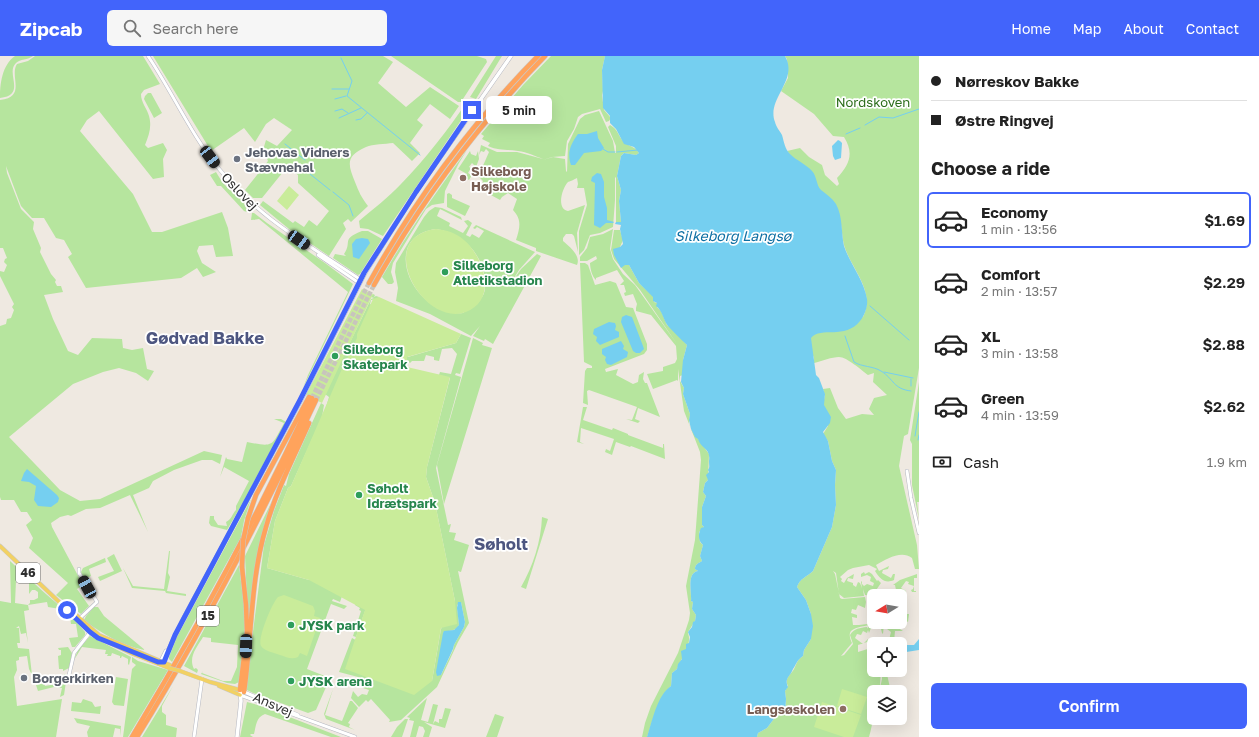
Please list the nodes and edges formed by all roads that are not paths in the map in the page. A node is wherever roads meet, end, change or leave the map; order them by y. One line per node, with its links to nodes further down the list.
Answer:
1 (148, 56): 5 (street, Oslovej)
2 (511, 56): 5 (main road)
3 (538, 56): 4 (highway)
4 (545, 56)
5 (360, 282): 13 (main road)
6 (314, 399): 16 (highway); 16 (highway, bridge); 17 (highway, 15); 18 (highway, 15)
7 (907, 470): 8 (street)
8 (919, 533)
9 (0, 546): 11 (main road, 46)
10 (79, 569): 11 (street)
11 (79, 620): 12 (main road, 46)
12 (91, 631): 13 (main road, 46); 13 (main road, 46); 14 (street)
13 (161, 662): 15 (main road, 46, bridge)
14 (69, 675)
15 (202, 679): 16 (main road, 46); 19 (street)
16 (242, 693): 20 (main road); 21 (street, Ansvej)
17 (132, 737)
18 (138, 737)
19 (194, 737)
20 (236, 737)
21 (355, 737)

